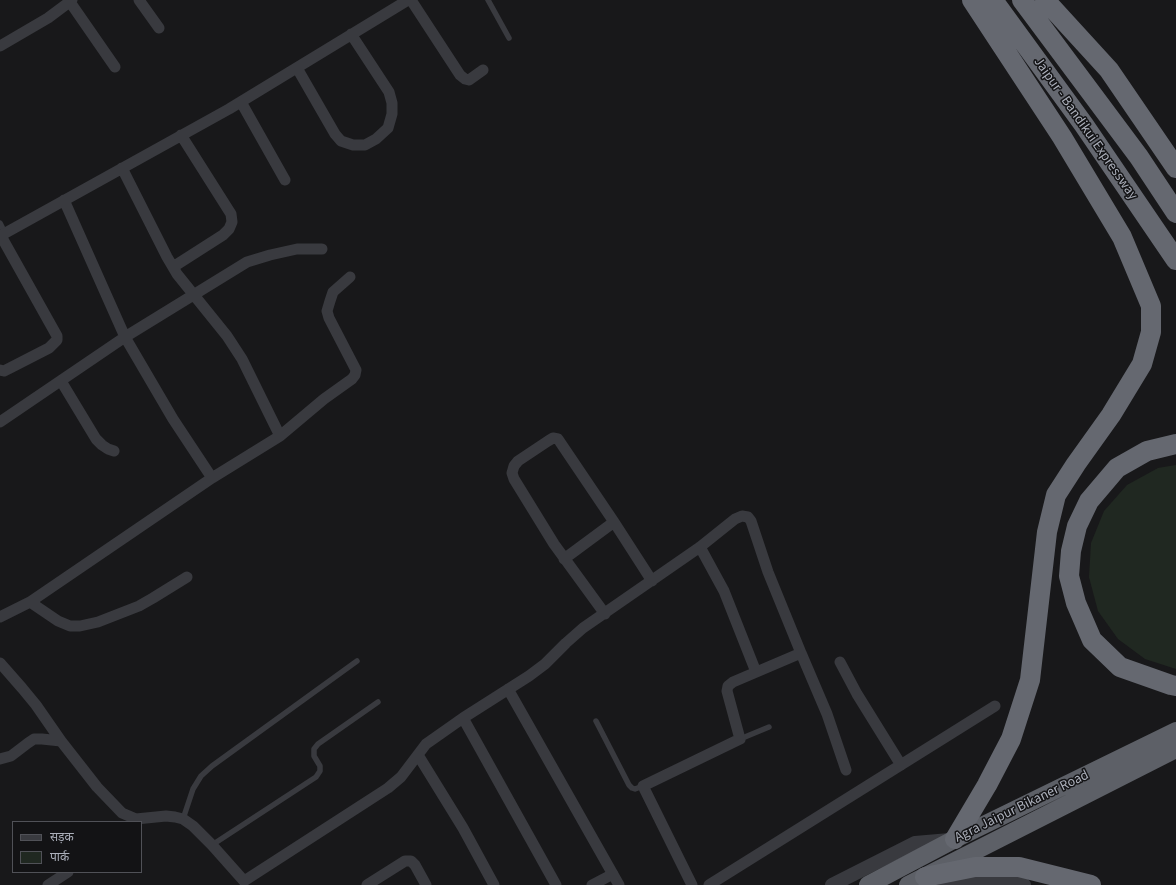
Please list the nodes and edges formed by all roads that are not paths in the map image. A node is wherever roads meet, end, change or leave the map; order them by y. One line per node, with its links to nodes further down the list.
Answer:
1 (139, 0): 10 (street)
2 (408, 0): 11 (street)
3 (411, 0): 16 (street)
4 (488, 0): 12 (lane)
5 (972, 0): 69 (highway)
6 (993, 0): 26 (highway, Jaipur - Bandikui Expressway)
7 (1022, 0): 23 (highway, Jaipur - Bandikui Expressway)
8 (1045, 0): 20 (highway)
9 (71, 1): 13 (street); 14 (street)
10 (159, 28)
11 (352, 34): 15 (street); 15 (street)
12 (509, 38)
13 (0, 46)
14 (115, 67)
15 (297, 68): 17 (street)
16 (483, 70)
17 (241, 102): 18 (street); 21 (street)
18 (181, 135): 19 (street); 27 (street)
19 (122, 168): 22 (street); 27 (street)
20 (1176, 168)
21 (285, 180)
22 (64, 200): 24 (street); 30 (street)
23 (1176, 213)
24 (1, 232): 31 (street)
25 (322, 248): 29 (street)
26 (1176, 260)
27 (173, 267): 29 (street)
28 (350, 276): 34 (street)
29 (193, 295): 30 (street); 34 (street)
30 (126, 337): 32 (street); 37 (street)
31 (0, 370)
32 (61, 381): 33 (street); 36 (street)
33 (0, 422)
34 (280, 436): 37 (street)
35 (1176, 444): 51 (highway)
36 (114, 451)
37 (212, 478): 43 (street)
38 (614, 522): 40 (street); 40 (street); 42 (street)
39 (700, 547): 42 (street); 46 (street); 50 (street)
40 (564, 559): 44 (street)
41 (187, 576): 43 (street)
42 (652, 581): 44 (street)
43 (30, 602): 45 (street)
44 (605, 614): 52 (street)
45 (0, 617)
46 (801, 653): 50 (street); 65 (street)
47 (357, 661): 67 (lane)
48 (840, 662): 64 (street)
49 (0, 663): 60 (street)
50 (756, 672): 59 (street)
51 (1176, 686)
52 (508, 689): 55 (street); 72 (street)
53 (378, 702): 70 (lane)
54 (995, 706): 64 (street)
55 (463, 718): 62 (street); 79 (street)
56 (596, 722): 66 (lane)
57 (769, 727): 59 (lane)
58 (1176, 731): 69 (highway, Agra Jaipur Bikaner Road)
59 (740, 740): 66 (street)
60 (61, 741): 63 (street); 68 (street)
61 (1176, 749): 73 (highway, Agra Jaipur Bikaner Road)
62 (418, 755): 74 (street); 78 (street)
63 (0, 759)
64 (901, 765): 83 (street)
65 (846, 770)
66 (644, 786): 82 (street)
67 (183, 819): 68 (street); 70 (street)
68 (135, 821)
69 (955, 839): 84 (street); 85 (highway, Agra Jaipur Bikaner Road)
70 (212, 845): 74 (street)
71 (66, 873): 75 (street)
72 (612, 874): 80 (street); 81 (street)
73 (921, 882): 88 (highway)
74 (246, 883)
75 (48, 885)
76 (367, 885): 77 (street)
77 (426, 885)
78 (494, 885)
79 (556, 885)
80 (592, 885)
81 (619, 885)
82 (692, 885)
83 (709, 885)
84 (832, 885)
85 (868, 885)
86 (942, 885): 87 (street)
87 (1024, 885)
88 (1090, 885)

